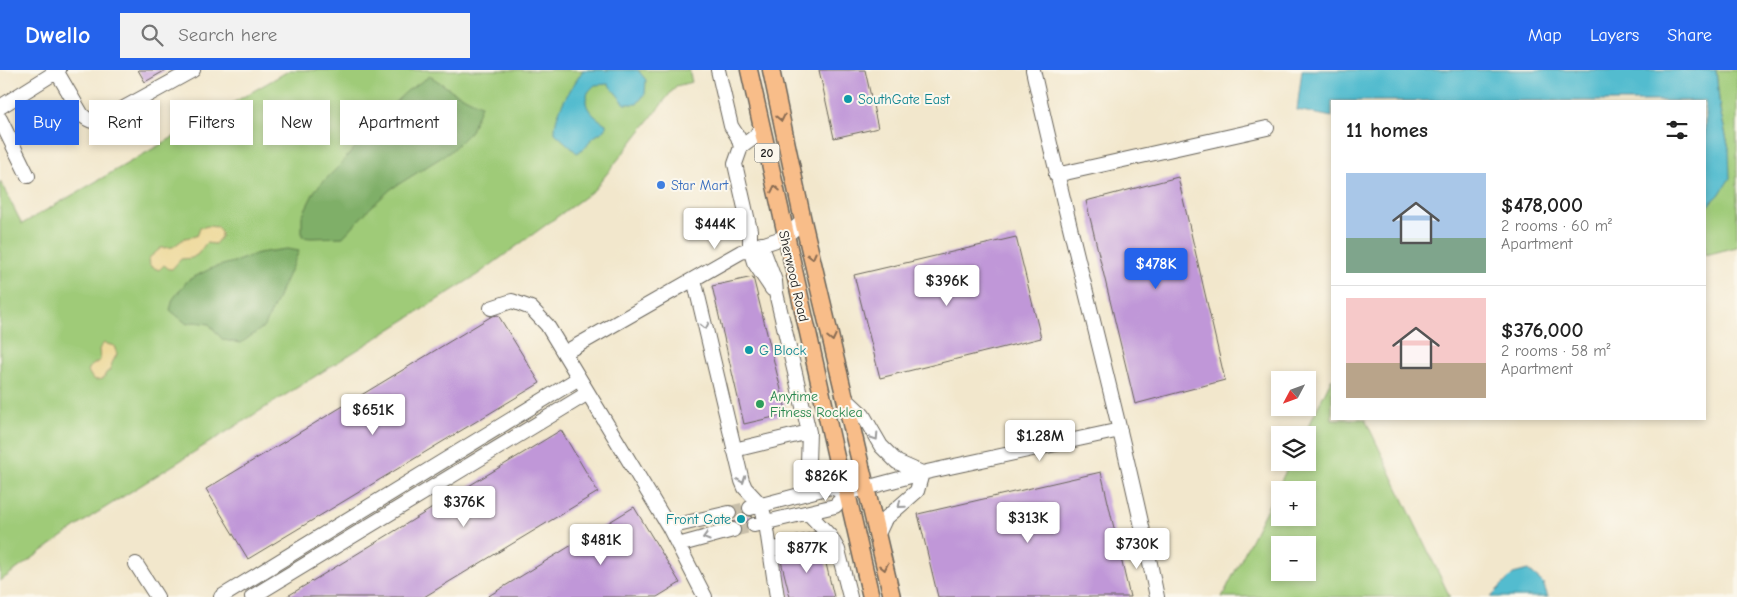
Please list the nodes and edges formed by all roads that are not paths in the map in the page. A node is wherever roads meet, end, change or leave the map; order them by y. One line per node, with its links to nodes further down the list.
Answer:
1 (192, 70): 6 (street)
2 (718, 70): 11 (street)
3 (749, 70): 9 (main road, Sherwood Road / 20)
4 (771, 70): 14 (main road, Sherwood Road / 20, one-way to 14)
5 (1032, 70): 12 (street)
6 (58, 71): 7 (street)
7 (0, 106)
8 (0, 119): 13 (street)
9 (761, 127): 11 (street); 15 (main road, Sherwood Road / 20, one-way to 9)
10 (1267, 128): 12 (street)
11 (741, 147): 16 (street)
12 (1056, 175): 23 (street)
13 (28, 176)
14 (804, 220): 15 (street); 22 (main road, Sherwood Road / 20, one-way to 22)
15 (785, 237): 16 (street); 29 (main road, Sherwood Road / 20)
16 (756, 247): 17 (street); 24 (street)
17 (694, 279): 19 (street); 25 (street, one-way to 25)
18 (491, 308): 19 (street)
19 (564, 353): 20 (street)
20 (579, 378): 21 (street); 43 (street)
21 (588, 393): 34 (street); 44 (street)
22 (846, 399): 26 (street, one-way to 26); 27 (main road, Sherwood Road / 20)
23 (1120, 430): 26 (street); 49 (street)
24 (809, 432): 25 (street); 28 (street)
25 (734, 450): 30 (street, one-way to 30)
26 (922, 473): 27 (street); 37 (street, one-way to 37)
27 (866, 488): 29 (street); 37 (main road, Sherwood Road / 20)
28 (807, 493): 29 (street); 30 (street)
29 (847, 493): 32 (street); 41 (main road, Sherwood Road / 20)
30 (755, 507): 33 (street)
31 (729, 513): 34 (street)
32 (808, 513): 33 (street); 36 (street)
33 (760, 524): 39 (street)
34 (669, 527): 38 (street)
35 (733, 530): 38 (street, one-way to 38)
36 (830, 536): 39 (street); 47 (street)
37 (877, 536): 48 (main road, Sherwood Road / 20, one-way to 48)
38 (678, 545): 45 (street)
39 (770, 550): 46 (street)
40 (136, 564): 42 (street)
41 (870, 596)
42 (157, 597)
43 (221, 597)
44 (252, 597)
45 (705, 597)
46 (777, 597)
47 (850, 597)
48 (892, 597)
49 (1157, 597)

